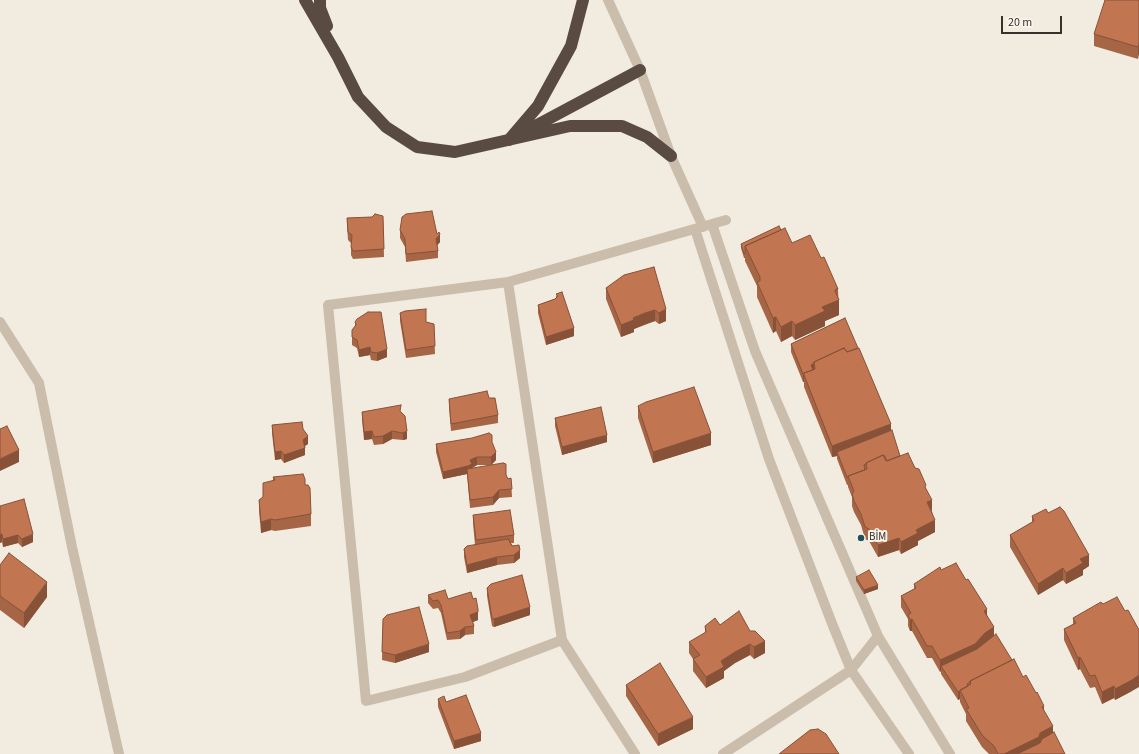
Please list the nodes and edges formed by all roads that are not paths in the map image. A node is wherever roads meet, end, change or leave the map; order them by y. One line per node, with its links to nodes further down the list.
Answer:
1 (305, 0): 5 (highway)
2 (320, 0): 5 (highway)
3 (583, 0): 7 (highway)
4 (608, 0): 6 (street)
5 (338, 57): 7 (highway)
6 (640, 70): 7 (highway); 8 (street)
7 (509, 140): 8 (highway)
8 (671, 156): 10 (street)
9 (726, 220): 10 (street)
10 (703, 226): 11 (street); 13 (street); 15 (street)
11 (508, 282): 14 (street); 14 (street)
12 (0, 322): 16 (street)
13 (878, 636): 15 (street); 20 (street)
14 (562, 640): 17 (street)
15 (851, 670): 18 (street); 19 (street)
16 (120, 754)
17 (635, 754)
18 (723, 754)
19 (909, 754)
20 (950, 754)

